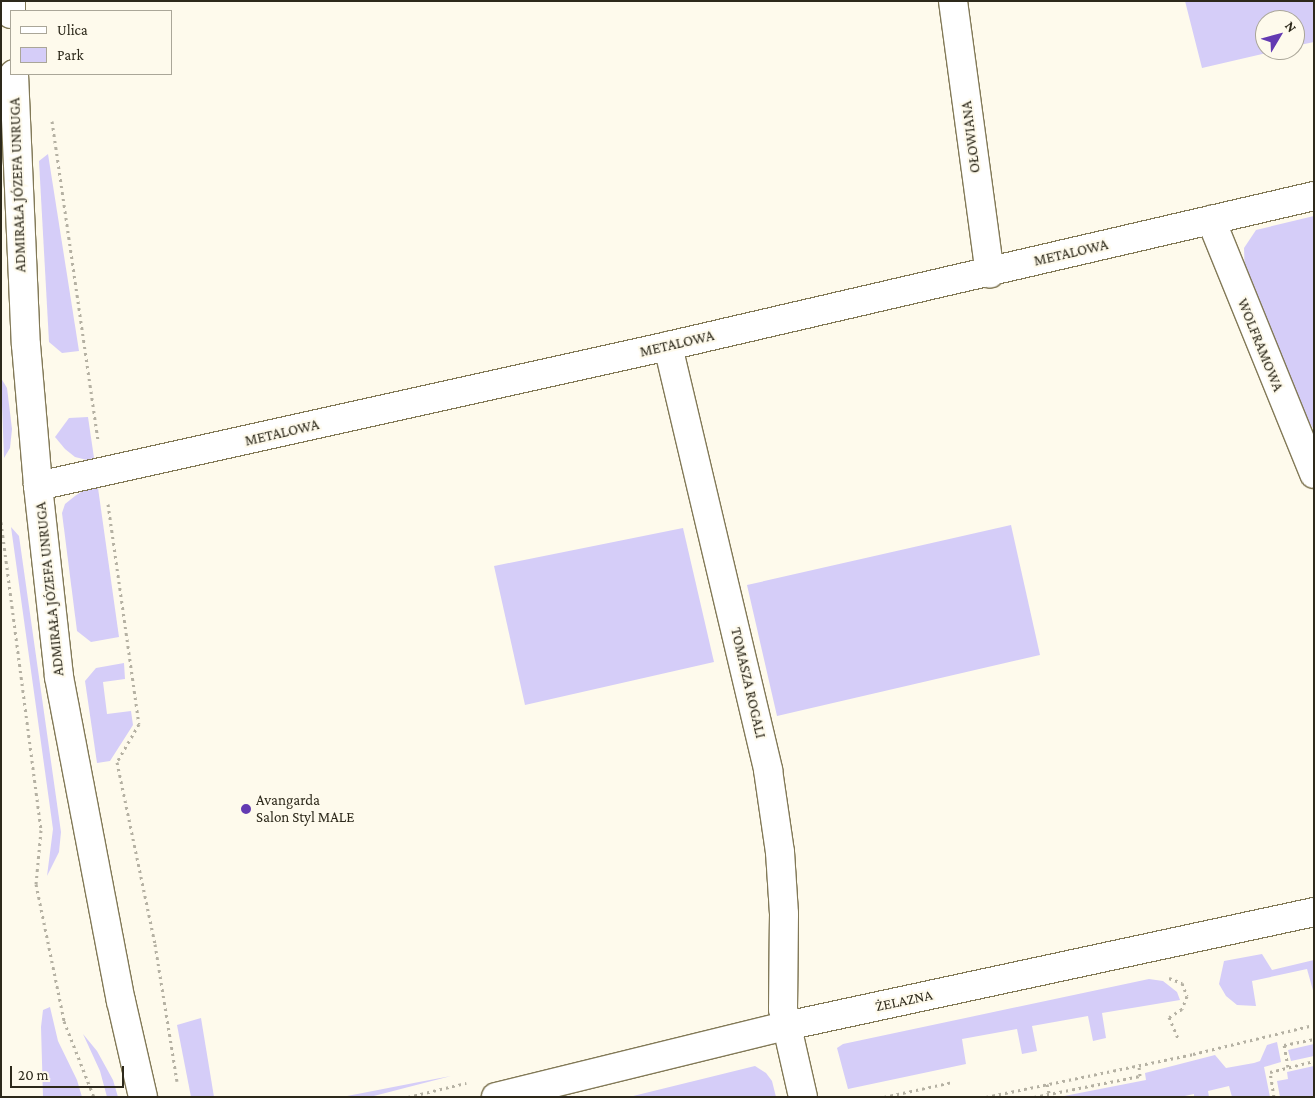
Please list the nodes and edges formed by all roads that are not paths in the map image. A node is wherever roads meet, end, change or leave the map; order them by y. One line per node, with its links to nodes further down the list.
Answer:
1 (953, 1): 5 (street, OŁOWIANA)
2 (14, 75): 8 (street, ADMIRAŁA JÓZEFA UNRUGA)
3 (1314, 196): 4 (street, METALOWA)
4 (1211, 220): 5 (street, METALOWA); 7 (street, WOLFRAMOWA)
5 (990, 273): 6 (street, METALOWA)
6 (668, 346): 8 (street, METALOWA); 10 (street, TOMASZA ROGALI)
7 (1313, 471)
8 (38, 486): 11 (street, ADMIRAŁA JÓZEFA UNRUGA)
9 (1314, 912): 10 (street, ŻELAZNA)
10 (786, 1026): 12 (street, ŻELAZNA); 13 (street, TOMASZA ROGALI)
11 (143, 1097)
12 (496, 1097)
13 (803, 1097)

